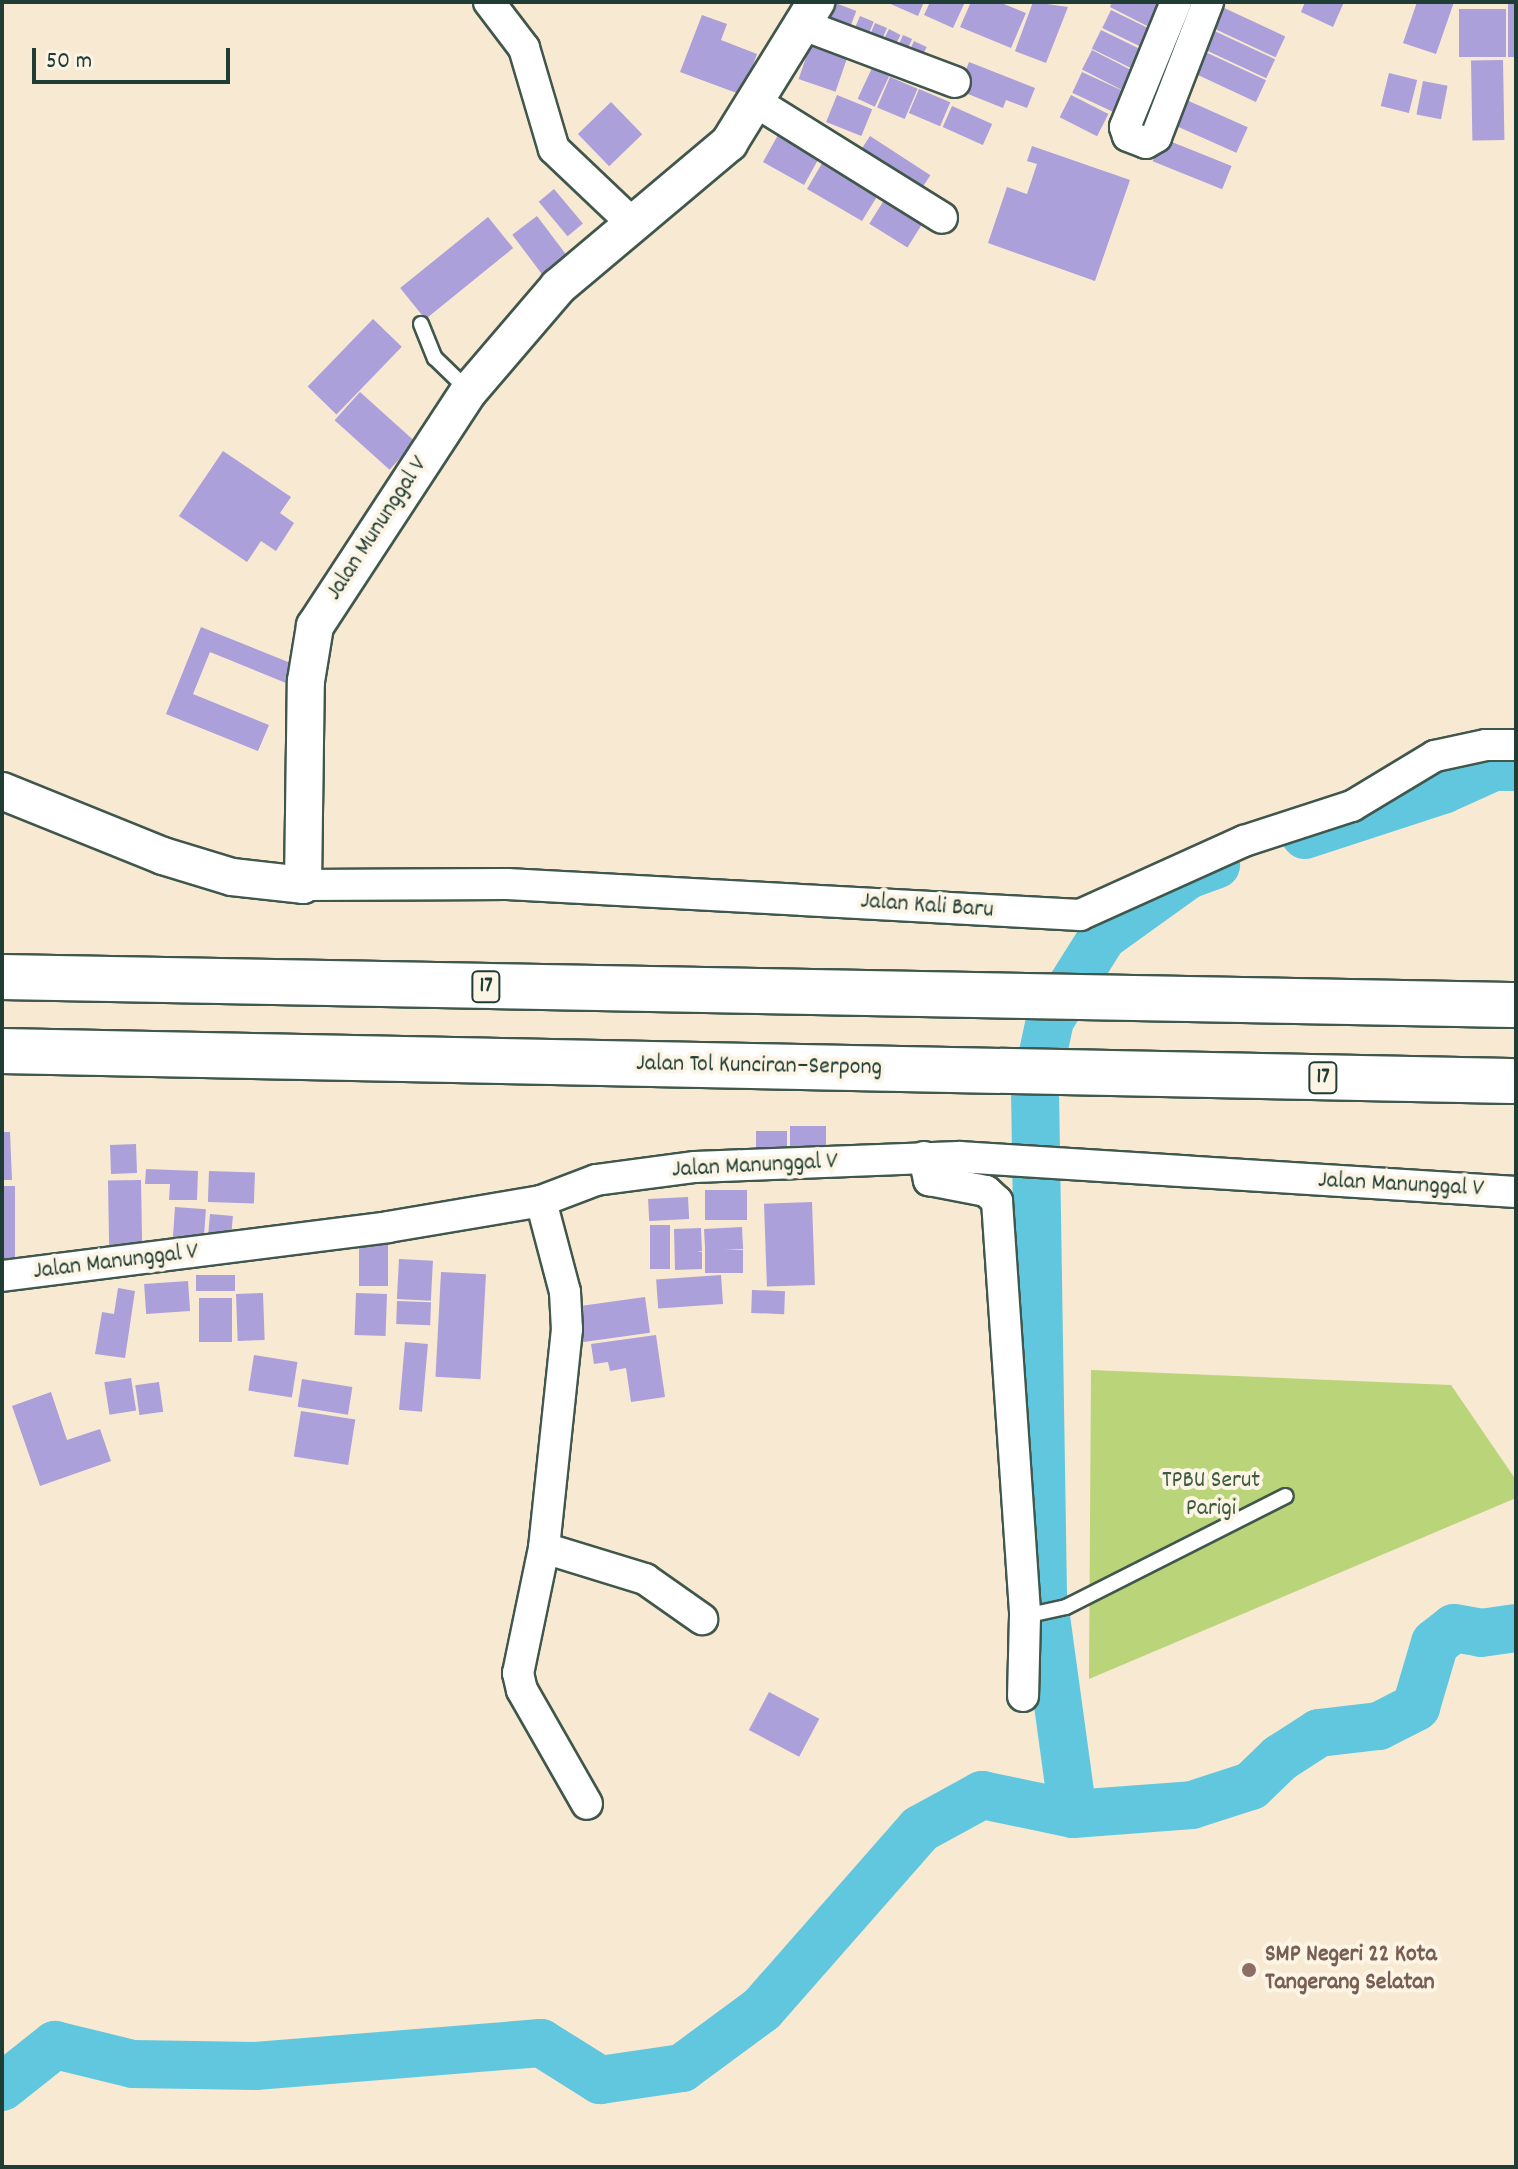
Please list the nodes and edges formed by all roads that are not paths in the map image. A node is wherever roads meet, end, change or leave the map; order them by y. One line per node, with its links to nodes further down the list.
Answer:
1 (489, 2): 8 (street)
2 (1176, 2): 3 (street)
3 (1208, 2)
4 (811, 14): 5 (street); 6 (street, Jalan Mununggal V)
5 (955, 82)
6 (756, 102): 7 (street); 8 (street, Jalan Mununggal V)
7 (942, 218)
8 (634, 225): 10 (street, Jalan Mununggal V)
9 (421, 324): 10 (lane)
10 (469, 391): 13 (street, Jalan Mununggal V)
11 (1516, 745): 13 (street, Jalan Kali Baru)
12 (2, 791): 13 (street)
13 (303, 885)
14 (2, 977): 15 (highway, 17)
15 (1516, 1005)
16 (2, 1051): 17 (highway, Jalan Tol Kunciran–Serpong / 17)
17 (1516, 1081)
18 (924, 1157): 19 (street, Jalan Manunggal V); 20 (street, Jalan Manunggal V); 24 (street)
19 (1516, 1192)
20 (541, 1201): 21 (street, Jalan Manunggal V); 23 (street)
21 (2, 1276)
22 (1286, 1496): 24 (lane)
23 (544, 1548): 25 (street); 27 (street)
24 (1031, 1614): 26 (street)
25 (702, 1619)
26 (1023, 1696)
27 (587, 1804)

